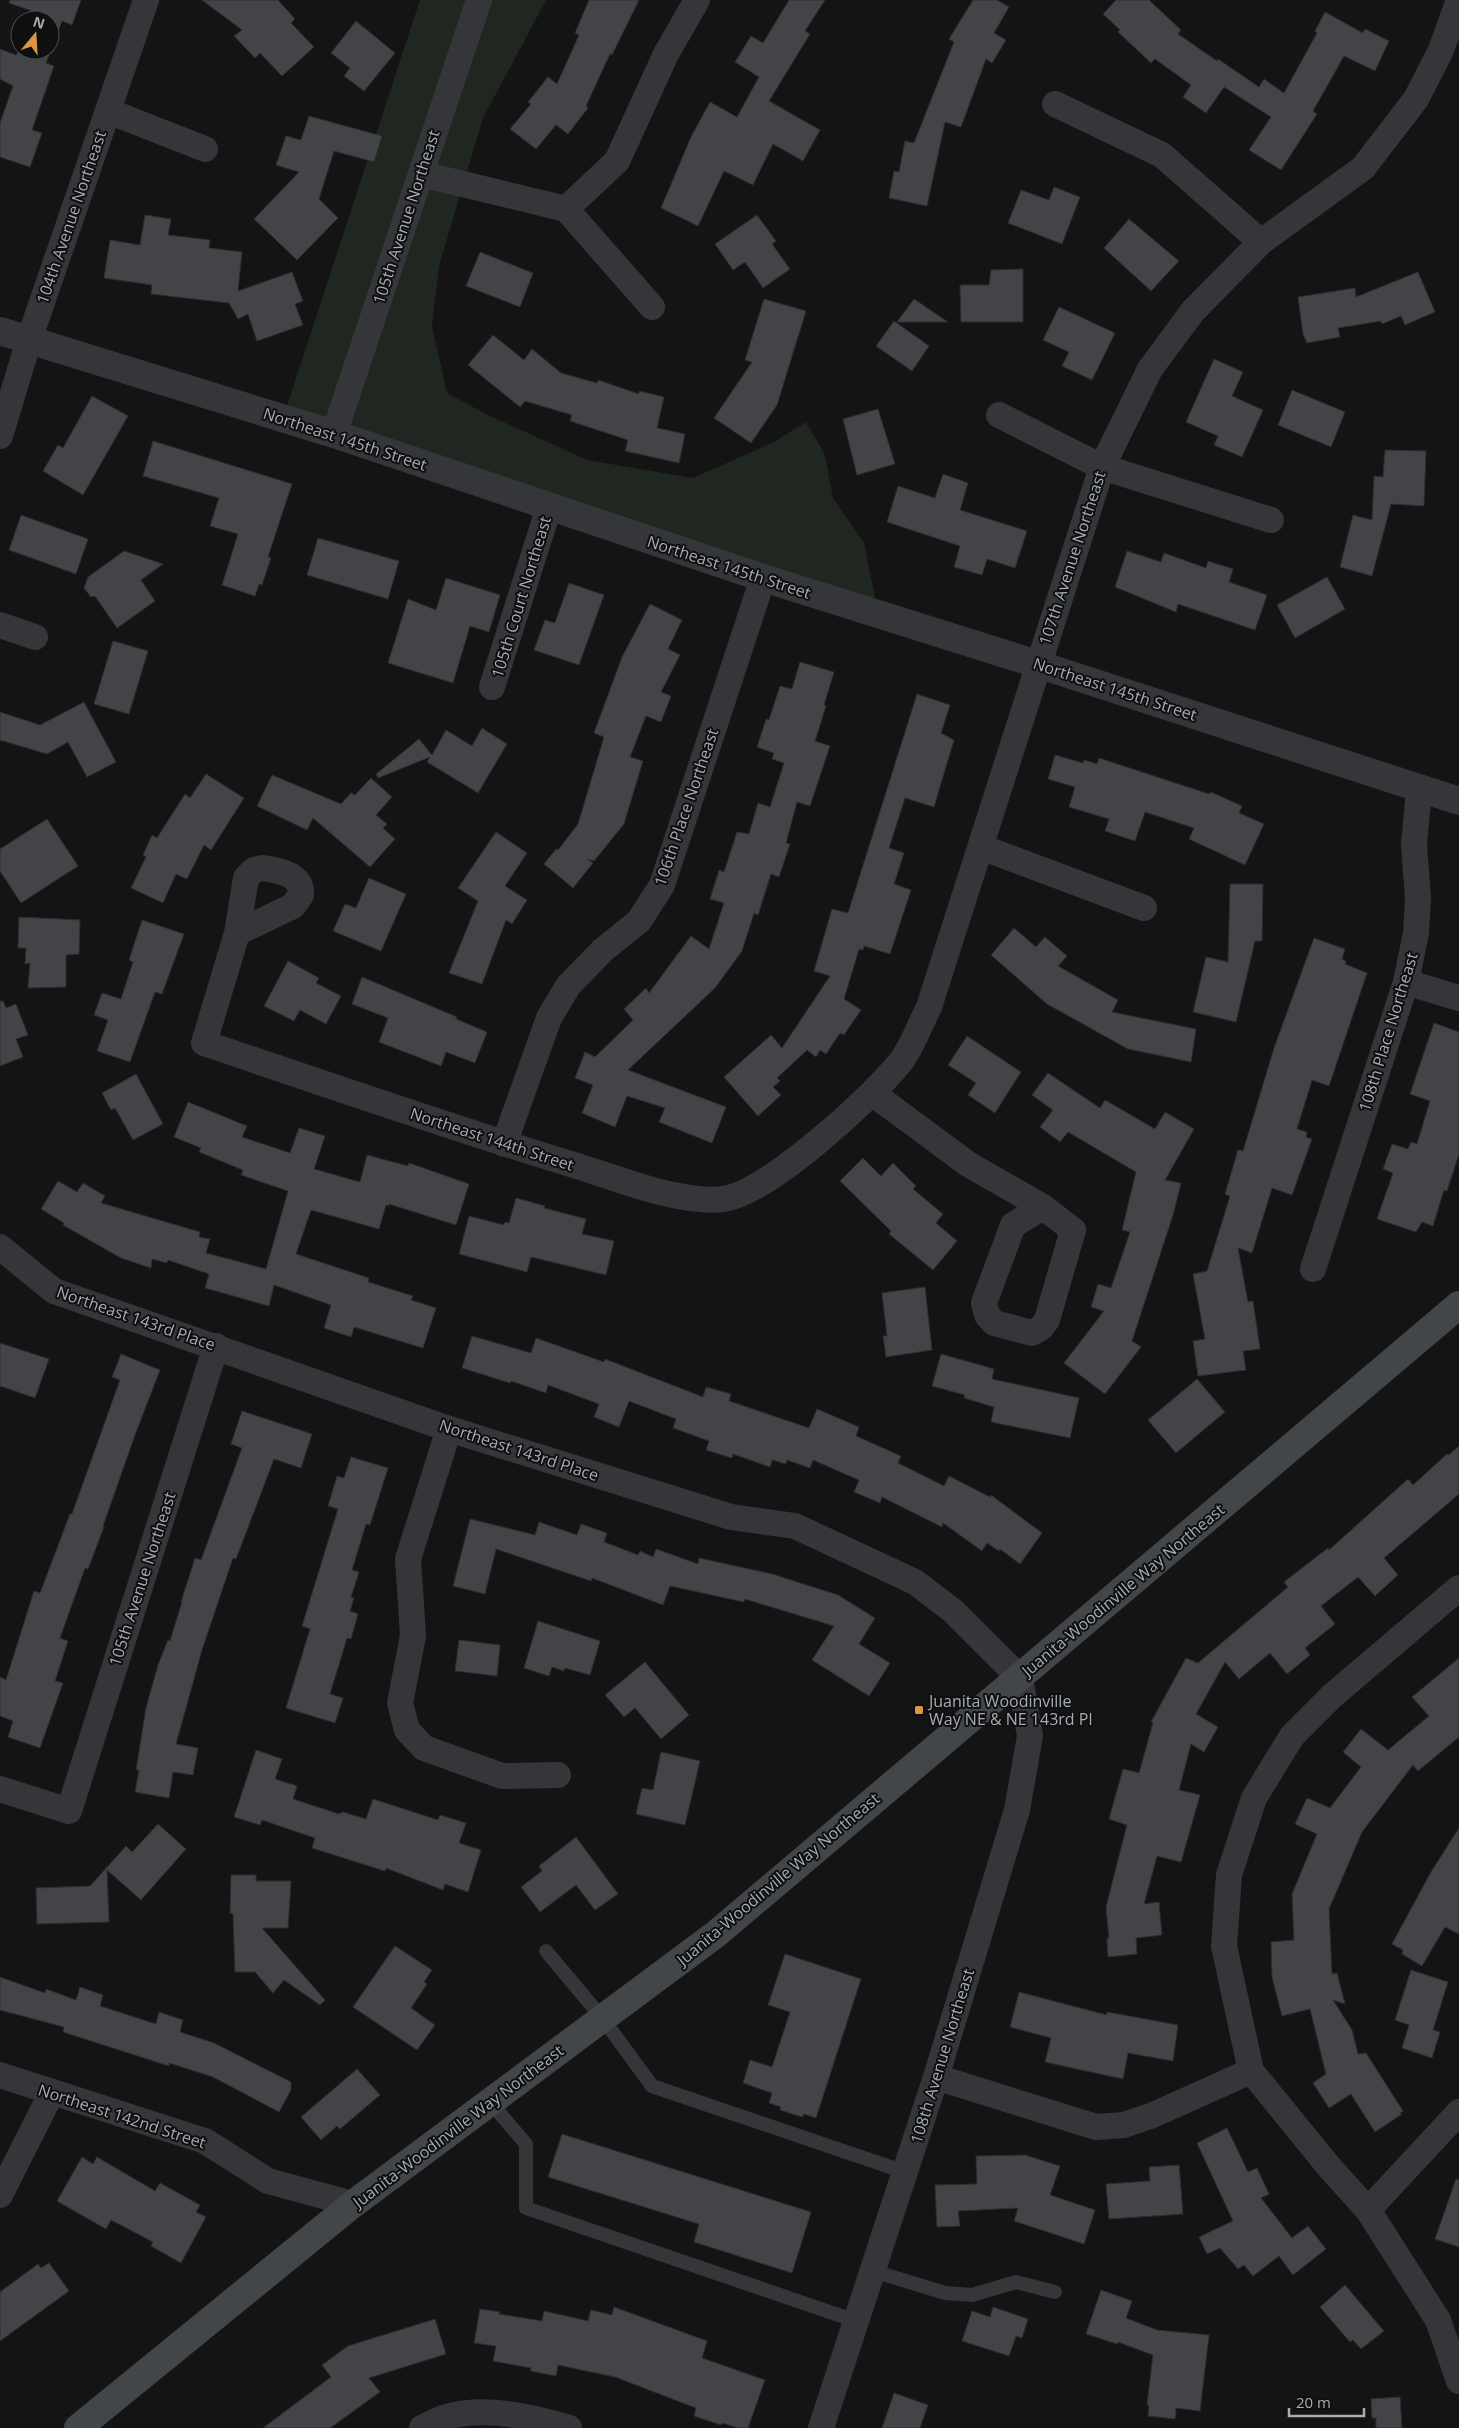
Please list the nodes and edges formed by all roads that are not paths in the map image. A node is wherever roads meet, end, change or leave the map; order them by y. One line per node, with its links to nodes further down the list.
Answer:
1 (146, 0): 6 (street, 104th Avenue Northeast)
2 (479, 0): 8 (street, 105th Avenue Northeast)
3 (697, 0): 9 (street)
4 (1459, 0): 10 (street, 107th Avenue Northeast)
5 (1056, 104): 10 (street)
6 (108, 111): 7 (street); 13 (street, 104th Avenue Northeast)
7 (205, 149)
8 (420, 174): 9 (street); 15 (street, 105th Avenue Northeast)
9 (566, 209): 11 (street)
10 (1261, 242): 17 (street, 107th Avenue Northeast)
11 (652, 307)
12 (0, 331): 13 (street, Northeast 145th Street)
13 (29, 340): 15 (street, Northeast 145th Street); 16 (street, 104th Avenue Northeast)
14 (999, 416): 17 (street)
15 (334, 434): 18 (street, Northeast 145th Street)
16 (0, 436)
17 (1102, 467): 19 (street); 23 (street, 107th Avenue Northeast)
18 (549, 507): 20 (street, Northeast 145th Street); 24 (street, 105th Court Northeast)
19 (1271, 520)
20 (763, 578): 23 (street, Northeast 145th Street); 33 (street, 106th Place Northeast)
21 (0, 625): 22 (street)
22 (35, 637)
23 (1037, 664): 25 (street, Northeast 145th Street); 27 (street, 107th Avenue Northeast)
24 (492, 687)
25 (1419, 789): 26 (street, Northeast 145th Street); 30 (street, 108th Place Northeast)
26 (1459, 801)
27 (981, 847): 28 (street); 32 (street, 107th Avenue Northeast)
28 (1144, 908)
29 (237, 933): 33 (street, Northeast 144th Street)
30 (1406, 982): 31 (street); 37 (street, 108th Place Northeast)
31 (1459, 998)
32 (872, 1093): 34 (street, 107th Avenue Northeast); 35 (street)
33 (504, 1144): 34 (street, Northeast 144th Street)
34 (781, 1172)
35 (1043, 1207): 35 (street)
36 (0, 1247): 39 (street, Northeast 143rd Place)
37 (1313, 1269)
38 (1459, 1305): 42 (main road, Juanita-Woodinville Way Northeast)
39 (216, 1346): 40 (street, Northeast 143rd Place); 44 (street, 105th Avenue Northeast)
40 (449, 1429): 42 (street, Northeast 143rd Place); 43 (street)
41 (1459, 1588): 47 (street)
42 (1020, 1678): 46 (main road, Juanita-Woodinville Way Northeast); 49 (street, 108th Avenue Northeast)
43 (558, 1775)
44 (0, 1789)
45 (546, 1951): 46 (lane)
46 (603, 2018): 51 (main road, Juanita-Woodinville Way Northeast); 53 (lane)
47 (1251, 2071): 49 (street); 56 (street)
48 (0, 2075): 50 (street, Northeast 142nd Street)
49 (936, 2077): 53 (street, 108th Avenue Northeast)
50 (52, 2092): 54 (street); 55 (street, Northeast 142nd Street)
51 (490, 2102): 55 (main road, Juanita-Woodinville Way Northeast); 59 (lane)
52 (1459, 2112): 56 (street)
53 (905, 2172): 57 (street, 108th Avenue Northeast)
54 (0, 2195)
55 (353, 2204): 61 (main road, Juanita-Woodinville Way Northeast)
56 (1368, 2210): 60 (street)
57 (873, 2271): 58 (lane); 59 (street, 108th Avenue Northeast)
58 (1055, 2292)
59 (856, 2322): 64 (street, 108th Avenue Northeast)
60 (1459, 2381)
61 (78, 2428)
62 (422, 2428): 63 (street)
63 (569, 2428)
64 (821, 2428)

